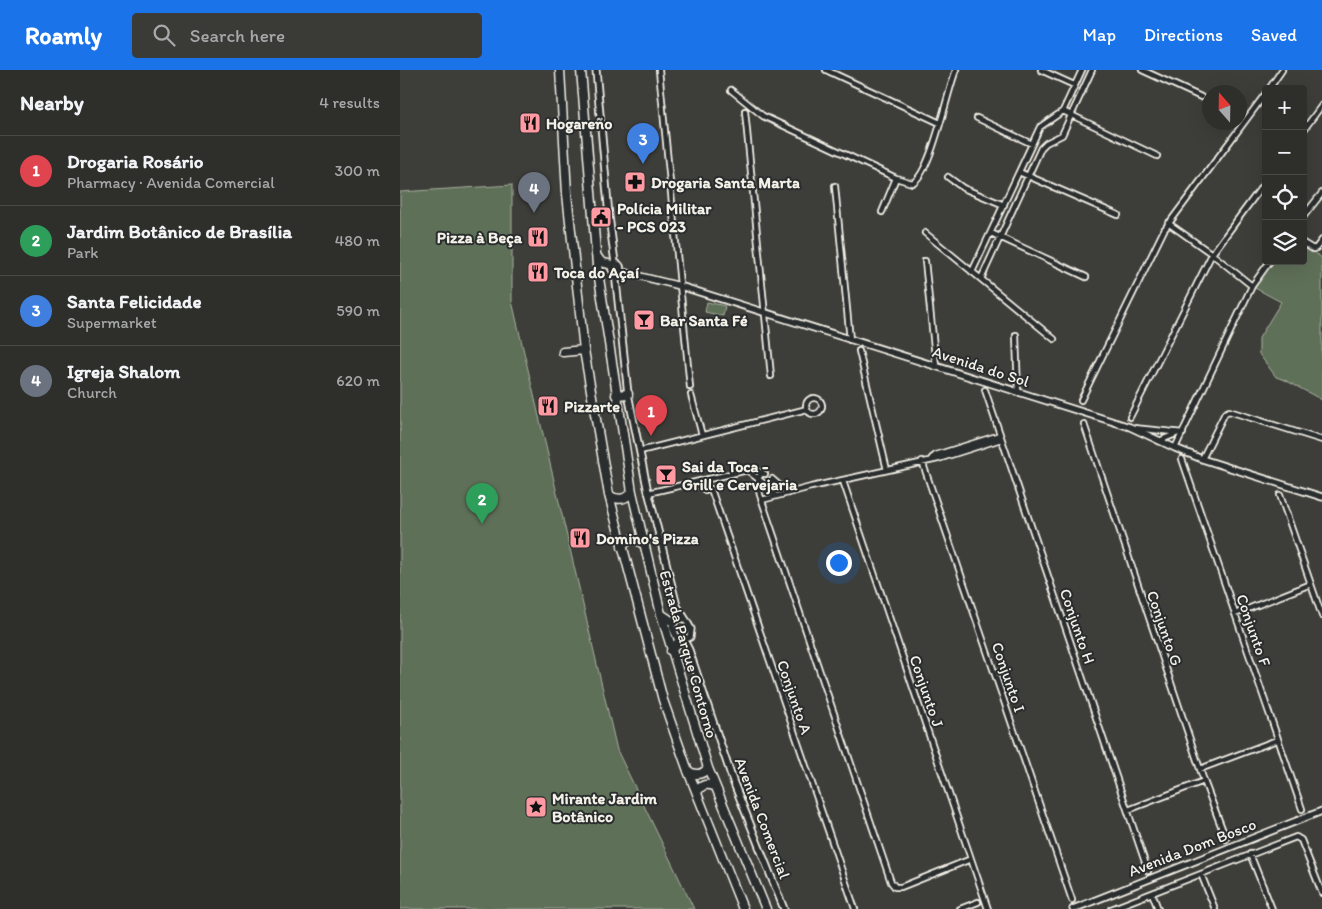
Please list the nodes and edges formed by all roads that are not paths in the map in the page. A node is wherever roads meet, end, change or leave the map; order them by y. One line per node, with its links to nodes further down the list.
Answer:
1 (560, 70): 58 (highway)
2 (581, 70): 44 (highway, Estrada Parque Contorno)
3 (596, 70): 47 (street, Avenida Comercial)
4 (659, 70): 52 (street)
5 (826, 70): 22 (street)
6 (956, 70): 22 (street)
7 (1042, 70): 12 (street)
8 (1082, 70): 12 (street)
9 (1092, 70): 20 (street)
10 (1142, 70): 15 (street)
11 (1282, 70): 13 (street)
12 (1074, 85): 19 (street)
13 (1272, 85)
14 (731, 90): 29 (street)
15 (1200, 97)
16 (1262, 98): 37 (street)
17 (1322, 106): 23 (street)
18 (744, 111): 54 (street)
19 (1063, 111): 20 (street); 24 (street)
20 (1072, 115): 25 (street); 27 (street)
21 (977, 118): 24 (street)
22 (940, 123): 29 (street)
23 (1304, 130)
24 (1032, 144): 26 (street)
25 (1157, 156)
26 (1019, 172): 27 (street); 33 (street)
27 (1029, 176): 36 (street); 40 (street)
28 (948, 177): 33 (street)
29 (896, 178): 34 (street)
30 (835, 186): 57 (street)
31 (1262, 187): 43 (street)
32 (1322, 192): 35 (street)
33 (1004, 205): 39 (street)
34 (882, 212)
35 (1307, 212)
36 (1118, 215)
37 (1168, 224): 43 (street); 69 (street)
38 (925, 233): 48 (street)
39 (991, 233): 40 (street); 48 (street)
40 (1000, 238): 50 (street); 51 (street)
41 (1322, 240): 42 (street)
42 (1307, 246)
43 (1212, 254): 53 (street); 71 (street)
44 (596, 255): 47 (highway); 49 (highway, Estrada Parque Contorno)
45 (925, 261): 61 (street)
46 (1267, 265): 53 (street)
47 (615, 268): 49 (highway); 52 (street, Avenida do Sol); 66 (street, Avenida Comercial)
48 (972, 272): 51 (street)
49 (598, 274): 67 (highway, Estrada Parque Contorno)
50 (1086, 277)
51 (981, 279): 56 (street)
52 (680, 286): 54 (street, Avenida do Sol); 63 (street)
53 (1252, 286): 75 (street)
54 (764, 314): 57 (street, Avenida do Sol); 62 (street)
55 (1016, 335): 65 (street)
56 (1054, 339)
57 (850, 340): 61 (street, Avenida do Sol)
58 (584, 350): 60 (highway); 97 (highway)
59 (859, 351): 86 (street)
60 (563, 352)
61 (936, 366): 65 (street, Avenida do Sol)
62 (771, 376)
63 (690, 386)
64 (985, 390): 77 (street, Conjunto H)
65 (1018, 393): 73 (street, Avenida do Sol)
66 (628, 394): 67 (highway); 81 (street, Avenida Comercial)
67 (616, 395): 94 (highway, Estrada Parque Contorno)
68 (691, 395): 76 (street)
69 (1081, 400)
70 (807, 409): 76 (street)
71 (1130, 417)
72 (1084, 424): 116 (street, Conjunto G)
73 (1130, 427): 74 (street); 78 (street, Avenida do Sol)
74 (1160, 431): 75 (street); 78 (street)
75 (1181, 433): 78 (street); 80 (street)
76 (702, 435): 81 (street)
77 (1000, 437): 84 (street); 122 (street, Conjunto H)
78 (1156, 440): 80 (street, Avenida do Sol)
79 (1322, 440): 83 (street)
80 (1174, 448): 83 (street, Avenida do Sol)
81 (640, 450): 96 (street, Avenida Comercial)
82 (1182, 459): 108 (street, Conjunto F)
83 (1202, 459): 100 (street, Avenida do Sol)
84 (922, 461): 86 (street); 131 (street, Conjunto I)
85 (746, 470): 87 (street); 87 (street); 93 (street)
86 (887, 470): 89 (street)
87 (758, 478): 90 (street); 101 (street)
88 (772, 479): 95 (street)
89 (843, 481): 95 (street); 126 (street, Conjunto J)
90 (762, 482)
91 (694, 483): 93 (street); 93 (street); 96 (street)
92 (767, 486): 99 (street)
93 (709, 488): 136 (street, Conjunto A)
94 (632, 492): 97 (highway); 102 (highway, Estrada Parque Contorno)
95 (788, 492): 99 (street)
96 (648, 493): 105 (street, Avenida Comercial)
97 (609, 495): 103 (highway)
98 (1280, 495): 104 (street)
99 (776, 496): 101 (street)
100 (1322, 497)
101 (762, 500): 126 (street)
102 (643, 544): 103 (highway); 107 (highway, Estrada Parque Contorno)
103 (622, 547): 117 (highway)
104 (1311, 584): 106 (street); 108 (street)
105 (677, 606): 110 (street, Avenida Comercial); 111 (street, Avenida Comercial)
106 (1321, 609): 109 (street)
107 (661, 614): 110 (highway); 113 (highway, Estrada Parque Contorno)
108 (1235, 614): 114 (street, Conjunto F)
109 (1322, 616)
110 (676, 620): 111 (street); 112 (street, Avenida Comercial)
111 (686, 620): 112 (street, Avenida Comercial)
112 (684, 639): 113 (highway); 135 (street, Avenida Comercial)
113 (671, 651): 115 (highway, Estrada Parque Contorno)
114 (1277, 740): 116 (street); 121 (street, Conjunto F)
115 (708, 768): 117 (highway); 119 (highway, Estrada Parque Contorno)
116 (1200, 769): 118 (street, Conjunto G)
117 (688, 771): 120 (highway)
118 (1204, 781): 122 (street); 124 (street, Conjunto G)
119 (714, 786): 120 (highway); 134 (highway, Estrada Parque Contorno)
120 (697, 793): 133 (highway)
121 (1302, 809)
122 (1128, 810): 127 (street, Conjunto H)
123 (1322, 811): 139 (street, Avenida Dom Bosco)
124 (1226, 839)
125 (1250, 854): 128 (street); 130 (street); 143 (street)
126 (971, 860): 138 (street, Conjunto J)
127 (1148, 870)
128 (1201, 874): 129 (street); 142 (street)
129 (1152, 893): 140 (street); 141 (street)
130 (1322, 893)
131 (1072, 900)
132 (978, 902): 137 (street)
133 (743, 909)
134 (766, 909)
135 (784, 909)
136 (855, 909)
137 (960, 909)
138 (988, 909)
139 (1072, 909)
140 (1111, 909)
141 (1158, 909)
142 (1215, 909)
143 (1272, 909)

